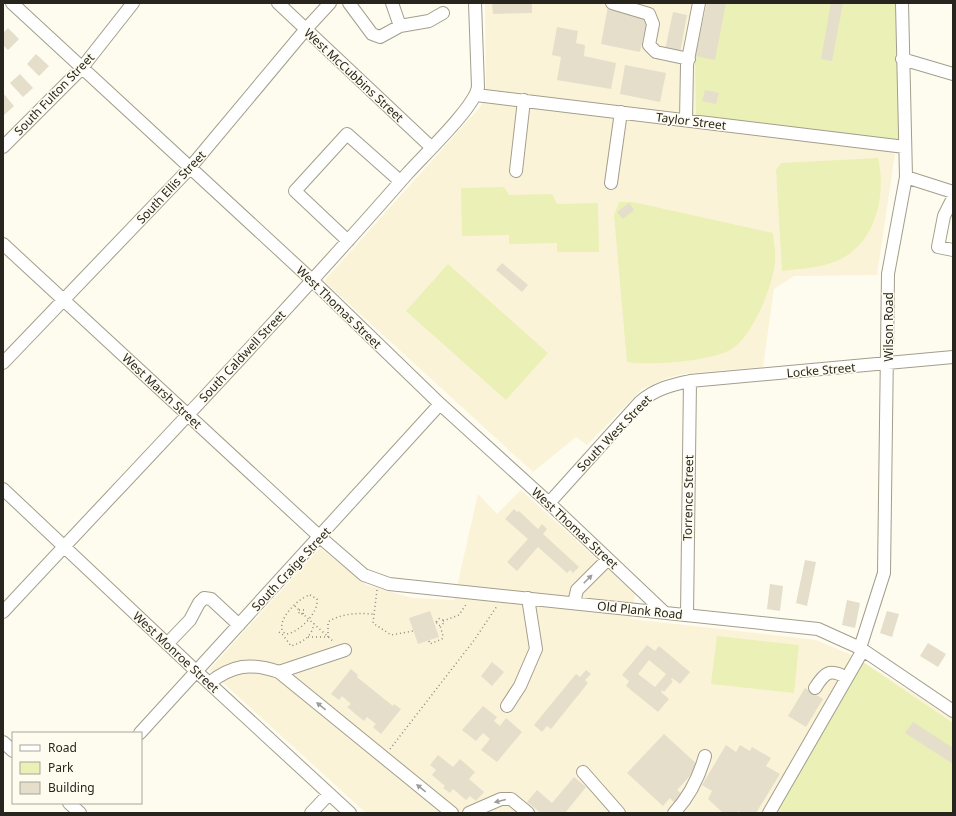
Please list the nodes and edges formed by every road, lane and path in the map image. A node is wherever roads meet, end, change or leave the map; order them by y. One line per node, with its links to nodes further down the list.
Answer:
1 (12, 3): 16 (street, West Thomas Street)
2 (134, 3): 16 (street, South Fulton Street)
3 (278, 3): 13 (street, West McCubbins Street)
4 (330, 3): 13 (street, South Ellis Street)
5 (349, 3): 12 (street)
6 (392, 3): 12 (street)
7 (476, 3): 18 (street)
8 (612, 3): 14 (street)
9 (699, 3): 14 (street)
10 (902, 3): 15 (street, Wilson Road)
11 (443, 13): 12 (street)
12 (400, 26)
13 (306, 29): 23 (street, West McCubbins Street); 25 (street, South Ellis Street)
14 (688, 59): 21 (street)
15 (902, 59): 17 (street); 24 (street, Wilson Road)
16 (81, 69): 22 (street, South Fulton Street); 25 (street, West Thomas Street)
17 (953, 74)
18 (476, 95): 19 (street, Taylor Street); 23 (street, South Caldwell Street)
19 (524, 100): 20 (street, Taylor Street); 26 (street)
20 (621, 112): 21 (street, Taylor Street); 29 (street)
21 (686, 120): 24 (street, Taylor Street)
22 (3, 147)
23 (431, 147): 28 (street, South Caldwell Street)
24 (905, 148): 27 (street, Wilson Road)
25 (190, 168): 35 (street, West Thomas Street); 36 (street, South Ellis Street)
26 (516, 171)
27 (906, 177): 30 (street); 39 (street, Wilson Road)
28 (400, 181): 32 (street, South Caldwell Street); 32 (street)
29 (610, 183)
30 (953, 192)
31 (953, 198): 34 (street)
32 (348, 241): 35 (street, South Caldwell Street)
33 (3, 244): 36 (street, West Marsh Street)
34 (953, 250)
35 (313, 281): 41 (street, West Thomas Street); 42 (street, South Caldwell Street)
36 (63, 299): 38 (street, South Ellis Street); 42 (street, West Marsh Street)
37 (953, 357): 39 (street, Locke Street)
38 (3, 363)
39 (888, 364): 40 (street, Locke Street); 74 (street, Wilson Road)
40 (690, 382): 44 (street, South West Street); 61 (street, Torrence Street)
41 (440, 404): 44 (street, West Thomas Street); 45 (street, South Craige Street)
42 (187, 414): 45 (street, West Marsh Street); 46 (street, South Caldwell Street)
43 (3, 489): 46 (street, West Monroe Street)
44 (549, 503): 47 (street, West Thomas Street)
45 (320, 537): 48 (street, Old Plank Road); 65 (street, South Craige Street)
46 (64, 546): 57 (street, South Caldwell Street); 73 (street, West Monroe Street)
47 (608, 559): 52 (street, one-way to 47); 58 (street, West Thomas Street)
48 (379, 580): 49 (street, Old Plank Road); 60 (path)
49 (528, 598): 52 (street, Old Plank Road); 81 (street)
50 (467, 603): 63 (path)
51 (499, 603): 55 (path)
52 (574, 603): 58 (street, Old Plank Road)
53 (295, 606): 56 (path); 62 (path); 69 (path)
54 (490, 606): 55 (path)
55 (497, 606): 86 (path)
56 (299, 610): 59 (path); 59 (path)
57 (3, 612)
58 (664, 612): 61 (street, Old Plank Road)
59 (303, 614): 62 (path)
60 (374, 614): 67 (path); 71 (path)
61 (687, 615): 74 (street, Old Plank Road)
62 (308, 618): 64 (path); 69 (path)
63 (443, 621): 66 (path); 66 (path)
64 (314, 624): 70 (path); 71 (path)
65 (239, 625): 73 (street); 76 (street, South Craige Street)
66 (440, 625): 72 (path)
67 (413, 631)
68 (279, 632): 69 (path)
69 (282, 633): 70 (path)
70 (308, 637): 71 (path)
71 (328, 637): 75 (path)
72 (429, 641)
73 (167, 644): 76 (street, West Monroe Street)
74 (861, 649): 78 (street, Wilson Road); 82 (street, Old Plank Road)
75 (344, 650): 77 (street)
76 (196, 671): 79 (street, West Monroe Street); 83 (street, South Craige Street)
77 (279, 672): 79 (street); 92 (street, one-way to 77)
78 (847, 678): 80 (street); 97 (street, Wilson Road)
79 (209, 684): 89 (street, West Monroe Street)
80 (815, 688)
81 (507, 706)
82 (953, 711)
83 (141, 732)
84 (3, 742): 85 (street)
85 (12, 750)
86 (388, 751)
87 (705, 756): 96 (street)
88 (582, 772): 95 (street)
89 (329, 794): 90 (street); 91 (street, West Monroe Street)
90 (311, 813)
91 (350, 813)
92 (452, 813)
93 (470, 813): 94 (street, one-way to 93)
94 (528, 813)
95 (619, 813)
96 (674, 813)
97 (769, 813)

